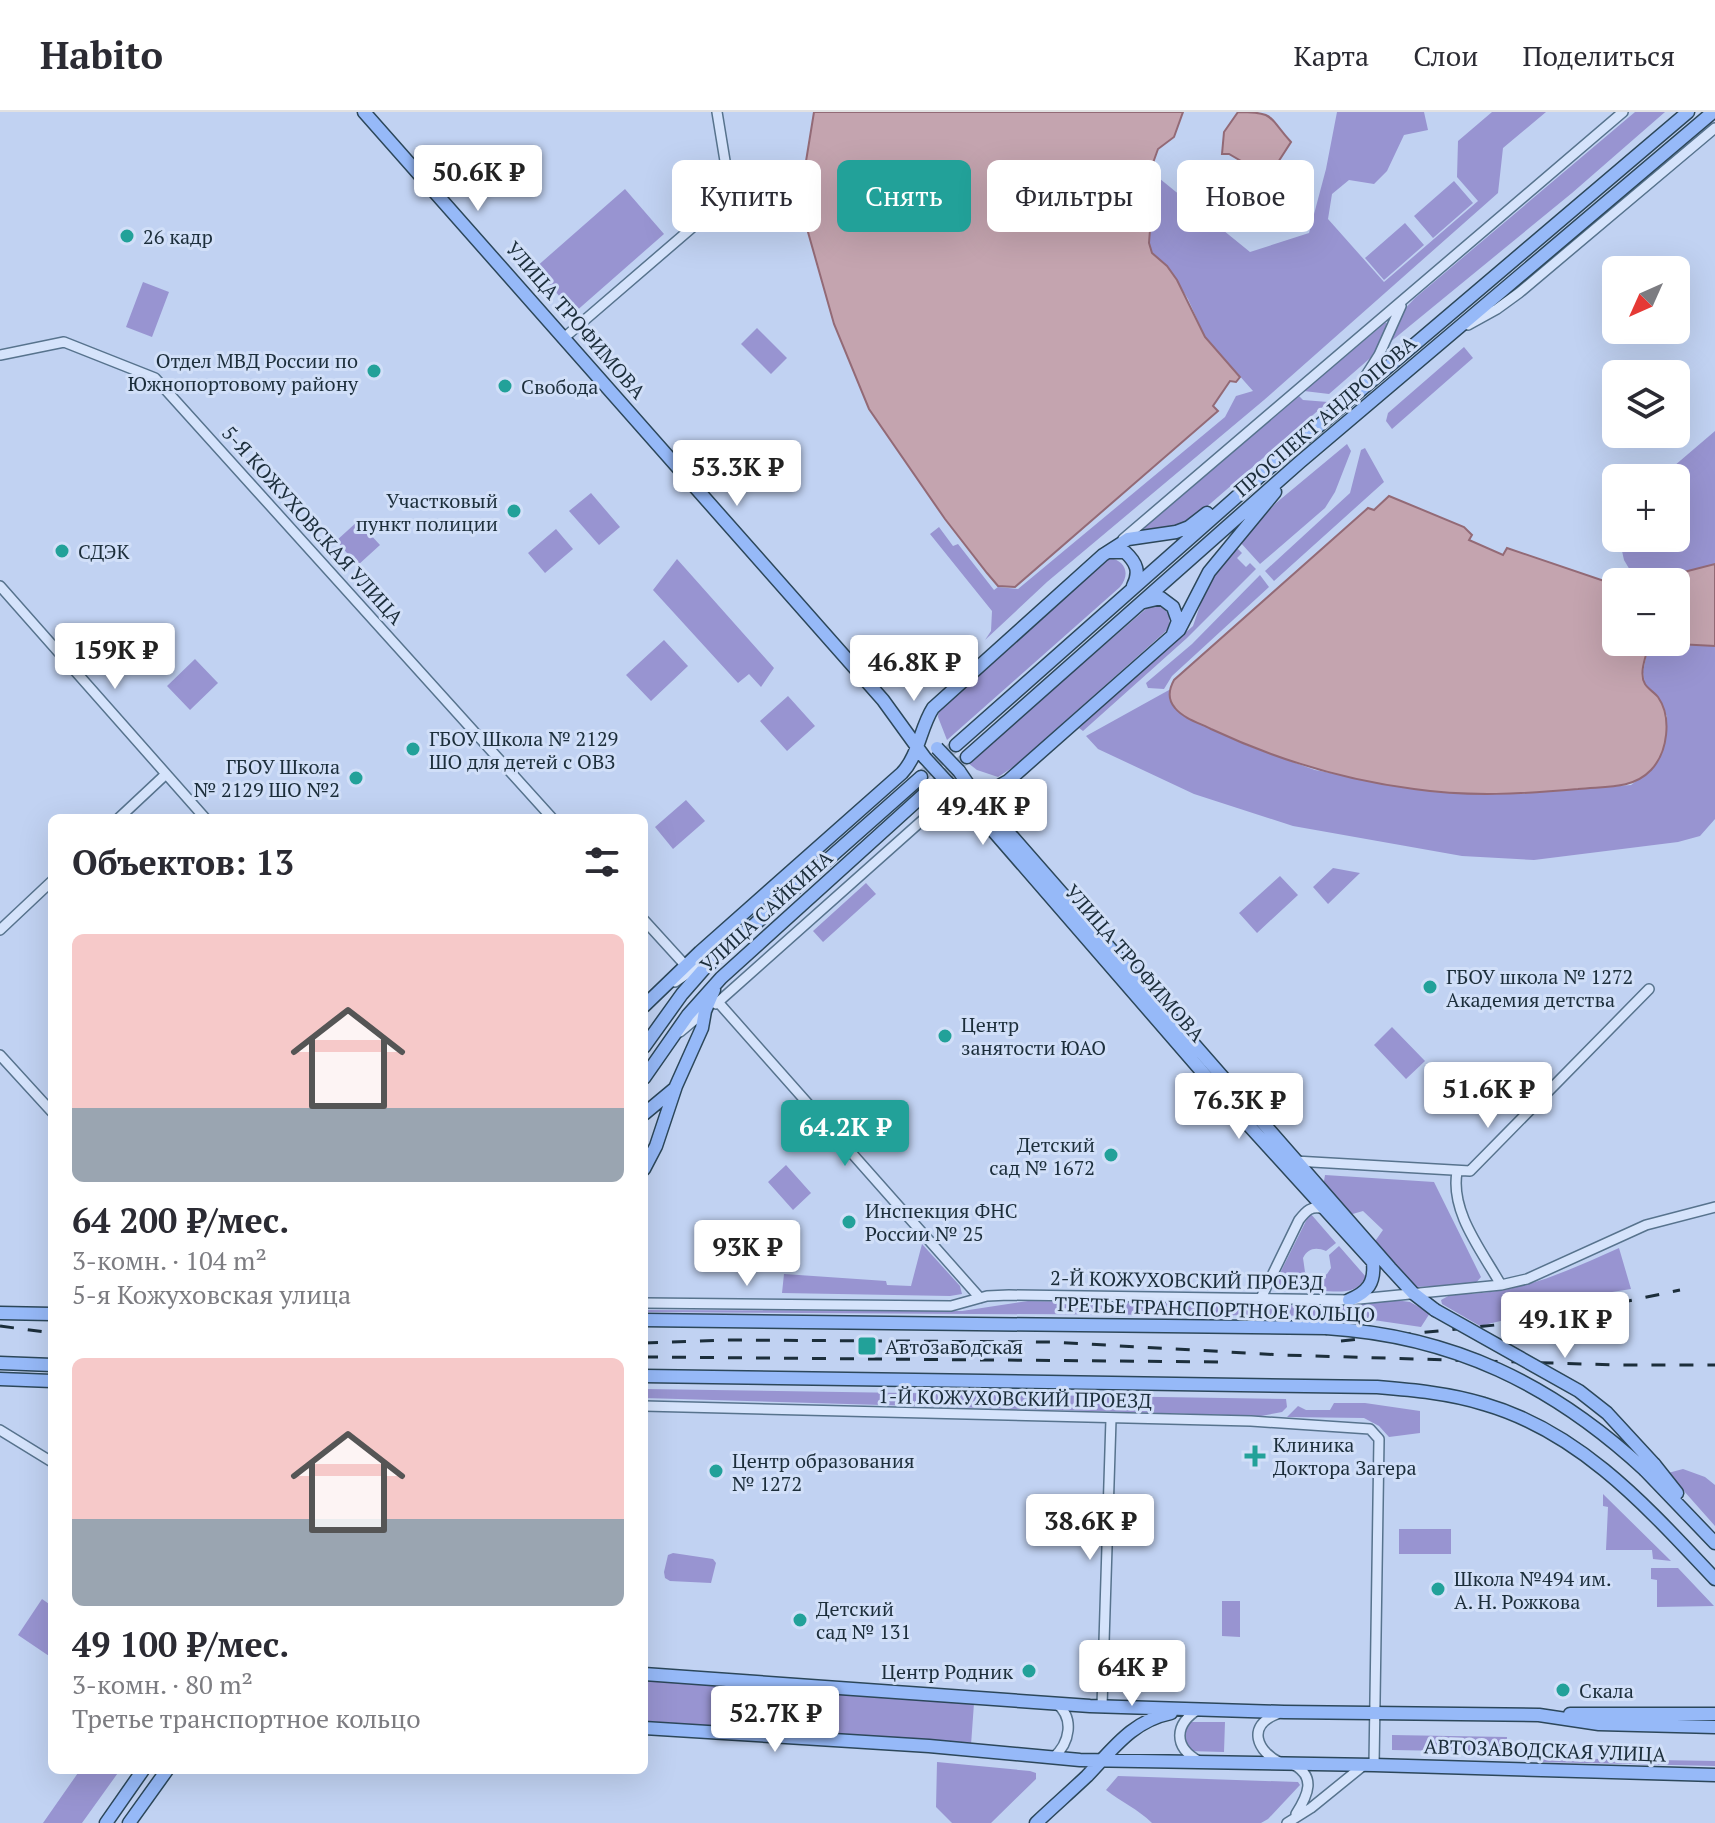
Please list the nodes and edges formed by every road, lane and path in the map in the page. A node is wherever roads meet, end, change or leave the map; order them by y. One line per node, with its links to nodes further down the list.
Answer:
1 (364, 112): 9 (main road, УЛИЦА ТРОФИМОВА)
2 (717, 112): 9 (street)
3 (1623, 112): 7 (street)
4 (1688, 112): 11 (main road, ПРОСПЕКТ АНДРОПОВА)
5 (1713, 112): 8 (main road, ПРОСПЕКТ АНДРОПОВА)
6 (1715, 128): 8 (street)
7 (1417, 288): 11 (street); 14 (street)
8 (1457, 330): 12 (main road, ПРОСПЕКТ АНДРОПОВА)
9 (565, 337): 19 (main road, УЛИЦА ТРОФИМОВА)
10 (0, 355): 28 (street, 5-Я КОЖУХОВСКАЯ УЛИЦА)
11 (1349, 400): 13 (main road, ПРОСПЕКТ АНДРОПОВА)
12 (1300, 462): 17 (main road, ПРОСПЕКТ АНДРОПОВА); 18 (main road)
13 (1268, 469): 14 (main road); 16 (main road, ПРОСПЕКТ АНДРОПОВА)
14 (1108, 552): 16 (main road); 19 (main road)
15 (0, 586): 22 (street)
16 (1127, 594): 20 (main road, ПРОСПЕКТ АНДРОПОВА)
17 (1138, 605): 18 (main road); 21 (main road, ПРОСПЕКТ АНДРОПОВА)
18 (1165, 643): 25 (main road)
19 (918, 739): 25 (main road, УЛИЦА ТРОФИМОВА, bridge); 25 (main road, УЛИЦА ТРОФИМОВА, bridge); 33 (main road)
20 (956, 745)
21 (967, 757)
22 (166, 774): 26 (street); 27 (street)
23 (921, 777): 32 (main road, УЛИЦА САЙКИНА)
24 (931, 788): 34 (main road, УЛИЦА САЙКИНА)
25 (969, 794): 38 (street); 48 (main road, УЛИЦА ТРОФИМОВА); 50 (main road, УЛИЦА ТРОФИМОВА)
26 (123, 814)
27 (201, 814)
28 (548, 814)
29 (48, 885): 31 (street)
30 (648, 924): 33 (street)
31 (0, 930)
32 (729, 946): 36 (street, УЛИЦА САЙКИНА); 42 (main road, УЛИЦА САЙКИНА)
33 (685, 965): 36 (main road)
34 (721, 978): 39 (main road); 41 (main road, УЛИЦА САЙКИНА)
35 (1649, 989): 51 (street)
36 (655, 995): 37 (main road, УЛИЦА САЙКИНА)
37 (648, 1002)
38 (718, 1002): 39 (street); 40 (street); 57 (street)
39 (705, 1011): 40 (main road); 41 (street)
40 (702, 1028): 45 (main road)
41 (670, 1041): 44 (main road, УЛИЦА САЙКИНА)
42 (648, 1042)
43 (0, 1055): 46 (street)
44 (648, 1072)
45 (676, 1086): 47 (main road); 49 (main road)
46 (48, 1108)
47 (648, 1110)
48 (1280, 1160): 50 (street); 53 (main road, УЛИЦА ТРОФИМОВА)
49 (648, 1161)
50 (1297, 1161): 51 (street); 56 (main road, УЛИЦА ТРОФИМОВА)
51 (1457, 1172): 54 (street)
52 (1715, 1207): 54 (street, 2-Й КОЖУХОВСКИЙ ПРОЕЗД)
53 (1325, 1210): 58 (street); 59 (main road, УЛИЦА ТРОФИМОВА)
54 (1501, 1285): 55 (street, 2-Й КОЖУХОВСКИЙ ПРОЕЗД)
55 (1439, 1290): 56 (street, 2-Й КОЖУХОВСКИЙ ПРОЕЗД); 61 (street)
56 (1413, 1293): 59 (street, 2-Й КОЖУХОВСКИЙ ПРОЕЗД); 61 (main road, УЛИЦА ТРОФИМОВА)
57 (980, 1298): 58 (street, 2-Й КОЖУХОВСКИЙ ПРОЕЗД); 60 (street, 2-Й КОЖУХОВСКИЙ ПРОЕЗД)
58 (1261, 1298): 59 (street, 2-Й КОЖУХОВСКИЙ ПРОЕЗД)
59 (1349, 1300)
60 (648, 1303)
61 (1435, 1310): 74 (main road, УЛИЦА ТРОФИМОВА, bridge)
62 (0, 1313): 63 (main road)
63 (48, 1314)
64 (648, 1320): 74 (main road, ТРЕТЬЕ ТРАНСПОРТНОЕ КОЛЬЦО, bridge)
65 (0, 1363): 66 (main road)
66 (48, 1365)
67 (648, 1376): 78 (main road)
68 (0, 1379): 69 (main road)
69 (48, 1381)
70 (648, 1406): 71 (street, 1-Й КОЖУХОВСКИЙ ПРОЕЗД)
71 (1111, 1419): 81 (street); 84 (street, 1-Й КОЖУХОВСКИЙ ПРОЕЗД)
72 (0, 1430): 73 (street)
73 (48, 1460)
74 (1650, 1467): 75 (main road)
75 (1697, 1524): 76 (street); 77 (main road)
76 (1715, 1531)
77 (1715, 1543)
78 (1715, 1579)
79 (648, 1674): 80 (main road)
80 (1056, 1703): 81 (main road); 89 (street)
81 (1102, 1706): 82 (main road, АВТОЗАВОДСКАЯ УЛИЦА)
82 (1196, 1709): 83 (main road, АВТОЗАВОДСКАЯ УЛИЦА); 90 (main road); 91 (street)
83 (1284, 1712): 84 (main road, АВТОЗАВОДСКАЯ УЛИЦА); 92 (street)
84 (1375, 1713): 86 (main road, АВТОЗАВОДСКАЯ УЛИЦА); 93 (street)
85 (1715, 1714): 86 (main road)
86 (1539, 1715): 87 (main road, АВТОЗАВОДСКАЯ УЛИЦА)
87 (1715, 1727)
88 (648, 1728): 89 (main road)
89 (1053, 1758): 90 (main road)
90 (1101, 1761): 91 (main road, АВТОЗАВОДСКАЯ УЛИЦА); 100 (main road)
91 (1200, 1762): 92 (main road, АВТОЗАВОДСКАЯ УЛИЦА)
92 (1285, 1763): 93 (main road, АВТОЗАВОДСКАЯ УЛИЦА); 97 (street)
93 (1369, 1765): 96 (main road, АВТОЗАВОДСКАЯ УЛИЦА); 97 (street)
94 (140, 1774): 98 (main road)
95 (164, 1774): 99 (main road)
96 (1715, 1775)
97 (1291, 1820)
98 (106, 1823)
99 (129, 1823)
100 (1036, 1823)

